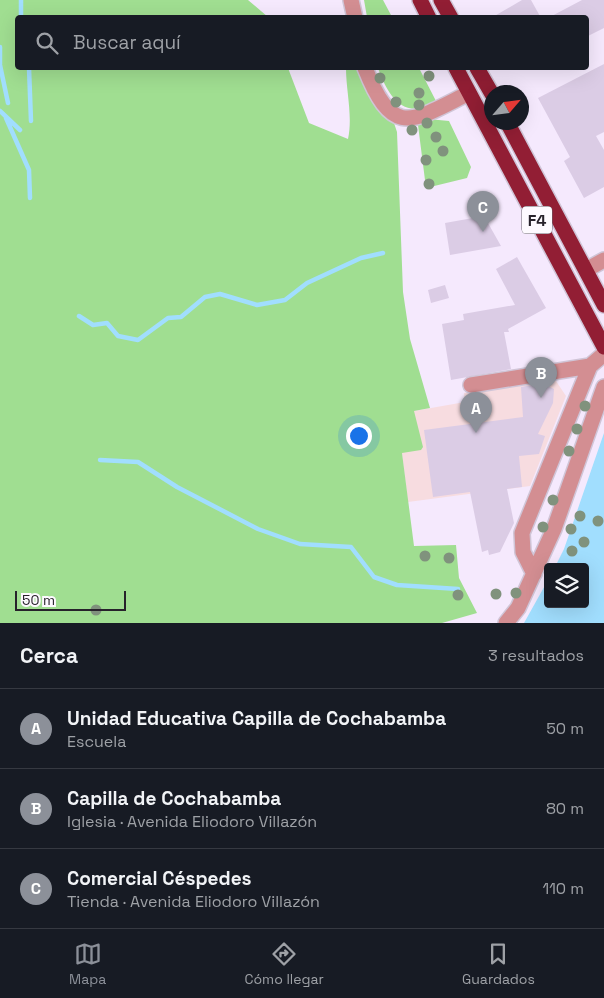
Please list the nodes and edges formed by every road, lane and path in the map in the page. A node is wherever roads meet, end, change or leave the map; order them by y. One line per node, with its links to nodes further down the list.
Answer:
1 (351, 0): 4 (street)
2 (420, 0): 5 (highway)
3 (441, 0): 6 (highway)
4 (354, 15)
5 (428, 15)
6 (449, 15)
7 (366, 70): 11 (street)
8 (457, 70): 11 (highway, F4)
9 (478, 70): 10 (highway)
10 (487, 85)
11 (469, 93): 16 (highway, F4)
12 (511, 130): 14 (highway, F4)
13 (604, 260): 14 (street)
14 (586, 270): 15 (highway, F4)
15 (604, 305)
16 (604, 347)
17 (604, 354): 18 (street)
18 (590, 366): 19 (street); 21 (street)
19 (471, 385)
20 (604, 388): 21 (street)
21 (534, 574): 22 (street)
22 (506, 623)

